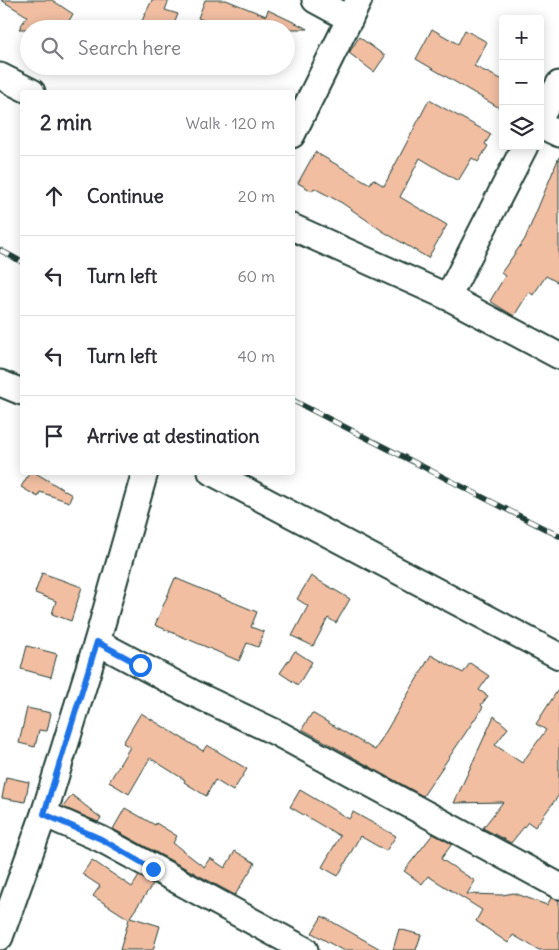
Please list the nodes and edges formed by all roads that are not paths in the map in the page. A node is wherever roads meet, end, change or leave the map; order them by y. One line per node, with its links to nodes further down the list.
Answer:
1 (315, 0): 2 (street)
2 (354, 9): 8 (street)
3 (0, 76): 5 (street)
4 (559, 84): 6 (street)
5 (28, 90)
6 (544, 111)
7 (544, 127): 9 (street)
8 (295, 129)
9 (559, 134)
10 (523, 150): 12 (street)
11 (295, 228): 12 (street)
12 (448, 297): 13 (street)
13 (559, 356)
14 (144, 475): 16 (street)
15 (217, 475): 17 (street)
16 (97, 642): 18 (street); 19 (street)
17 (559, 656)
18 (44, 814): 20 (street); 21 (street)
19 (559, 886)
20 (0, 937)
21 (305, 950)

